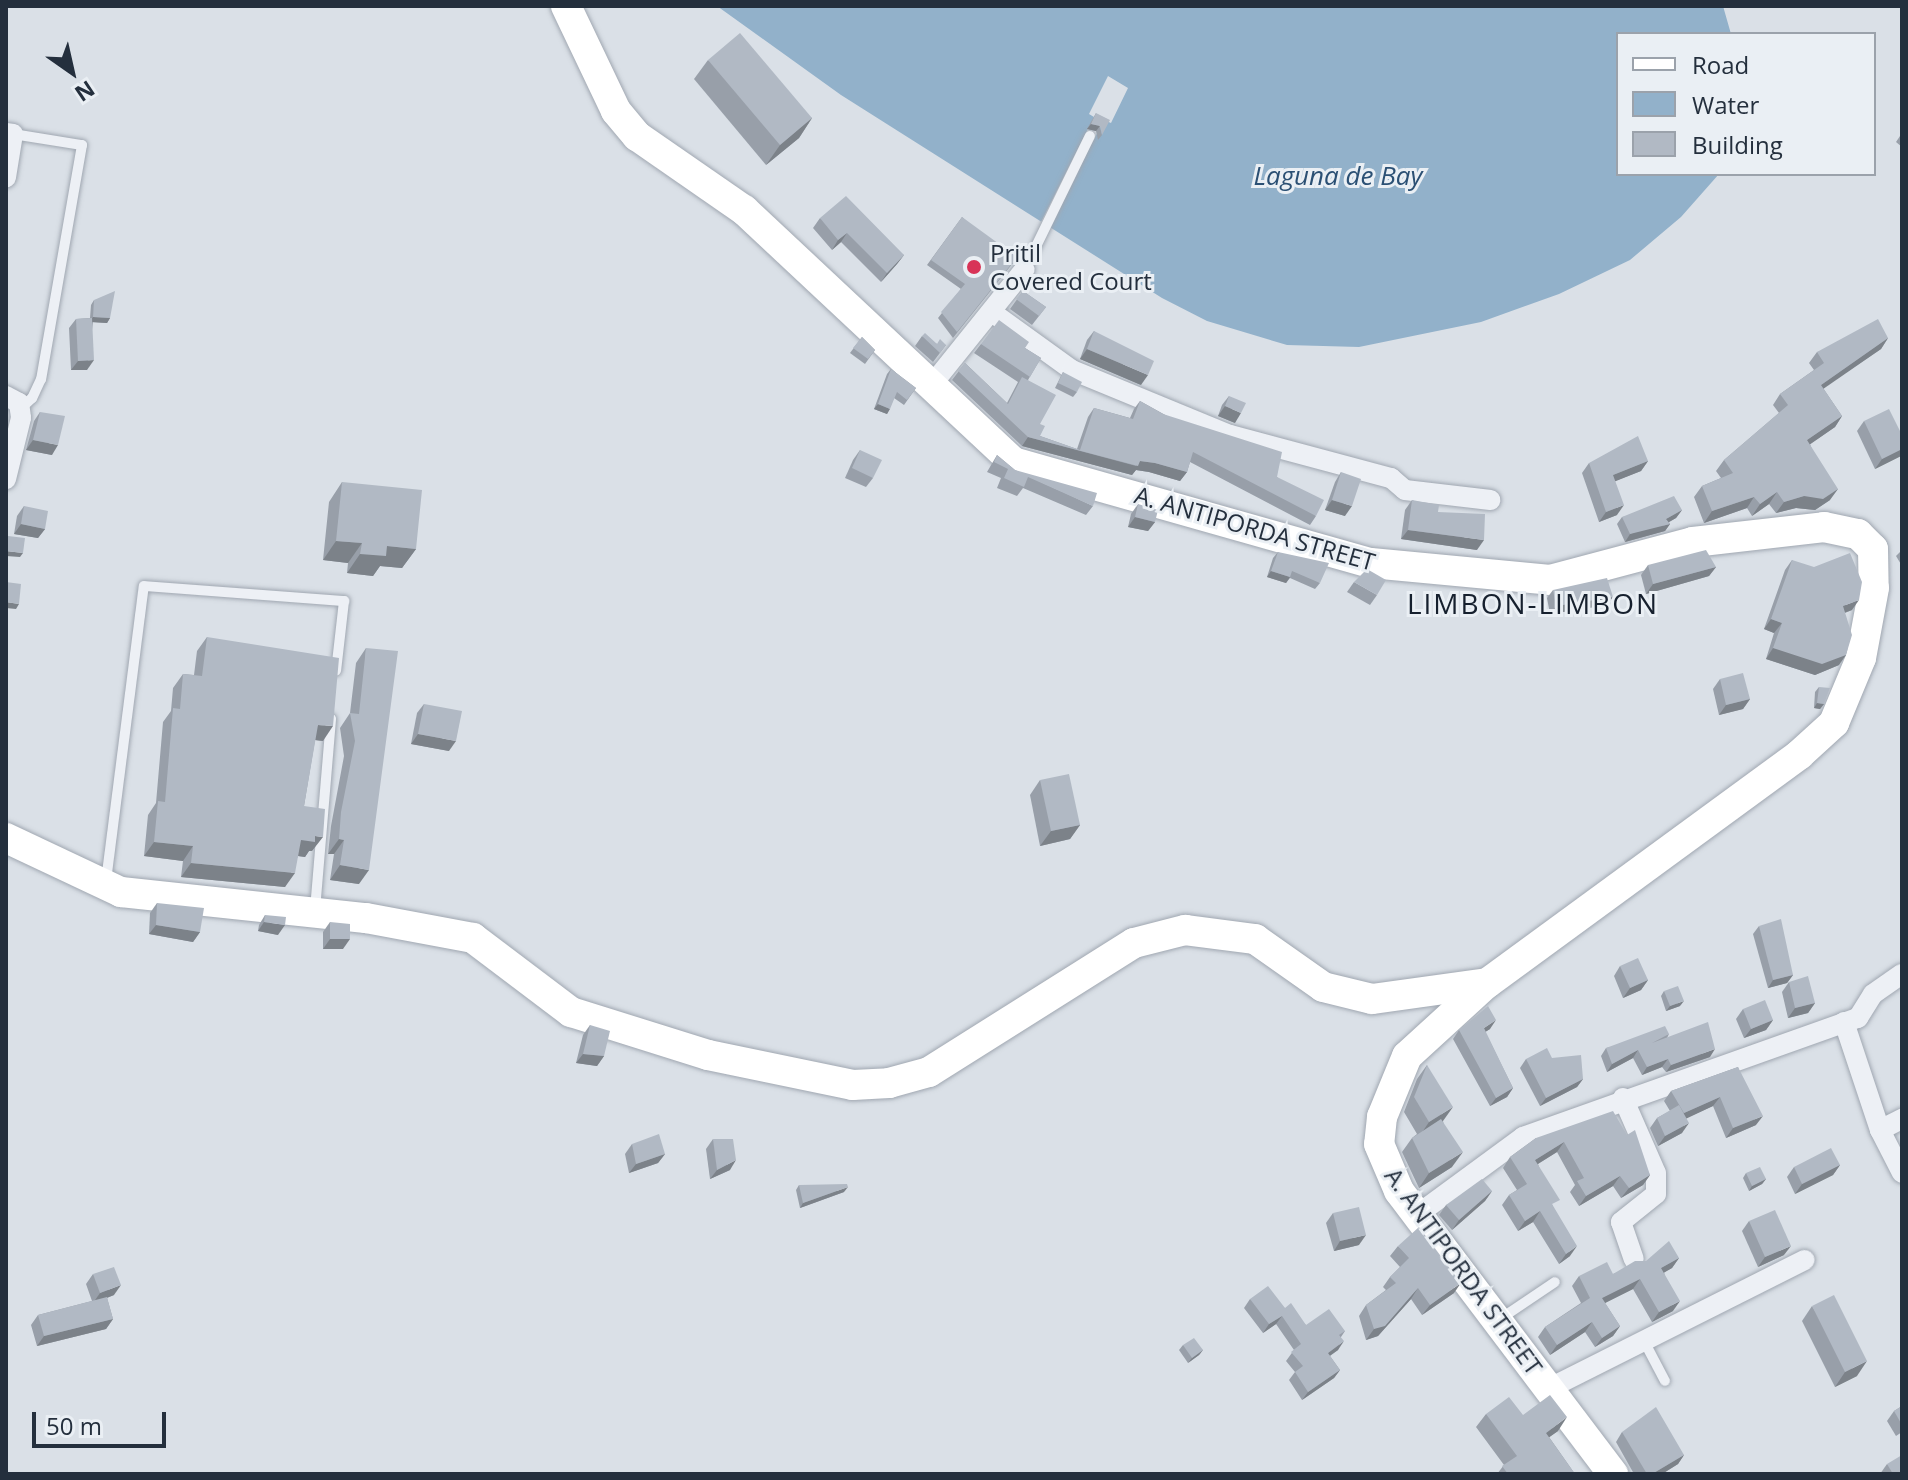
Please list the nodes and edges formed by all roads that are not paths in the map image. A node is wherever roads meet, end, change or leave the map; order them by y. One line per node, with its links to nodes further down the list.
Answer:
1 (566, 6): 7 (street, A. ANTIPORDA STREET)
2 (10, 133): 4 (street); 8 (lane)
3 (1090, 136): 5 (lane)
4 (6, 177)
5 (1025, 269): 6 (street)
6 (993, 313): 7 (street); 10 (street)
7 (930, 387): 17 (street, A. ANTIPORDA STREET)
8 (13, 402): 9 (street)
9 (6, 476)
10 (1490, 500)
11 (335, 682): 14 (lane)
12 (331, 711): 15 (lane)
13 (6, 838): 14 (street)
14 (106, 887): 15 (street)
15 (314, 915): 17 (street)
16 (1902, 974): 18 (street)
17 (1487, 983): 23 (street, A. ANTIPORDA STREET)
18 (1844, 1022): 19 (street); 21 (street)
19 (1623, 1098): 23 (street); 24 (street)
20 (1902, 1119): 21 (street)
21 (1880, 1130): 22 (street)
22 (1902, 1173)
23 (1417, 1215): 27 (street, A. ANTIPORDA STREET)
24 (1634, 1259)
25 (1805, 1260): 28 (street)
26 (1555, 1282): 27 (lane)
27 (1498, 1320): 30 (street, A. ANTIPORDA STREET)
28 (1644, 1341): 29 (lane); 30 (street)
29 (1665, 1381)
30 (1550, 1388): 31 (street, A. ANTIPORDA STREET)
31 (1613, 1474)

